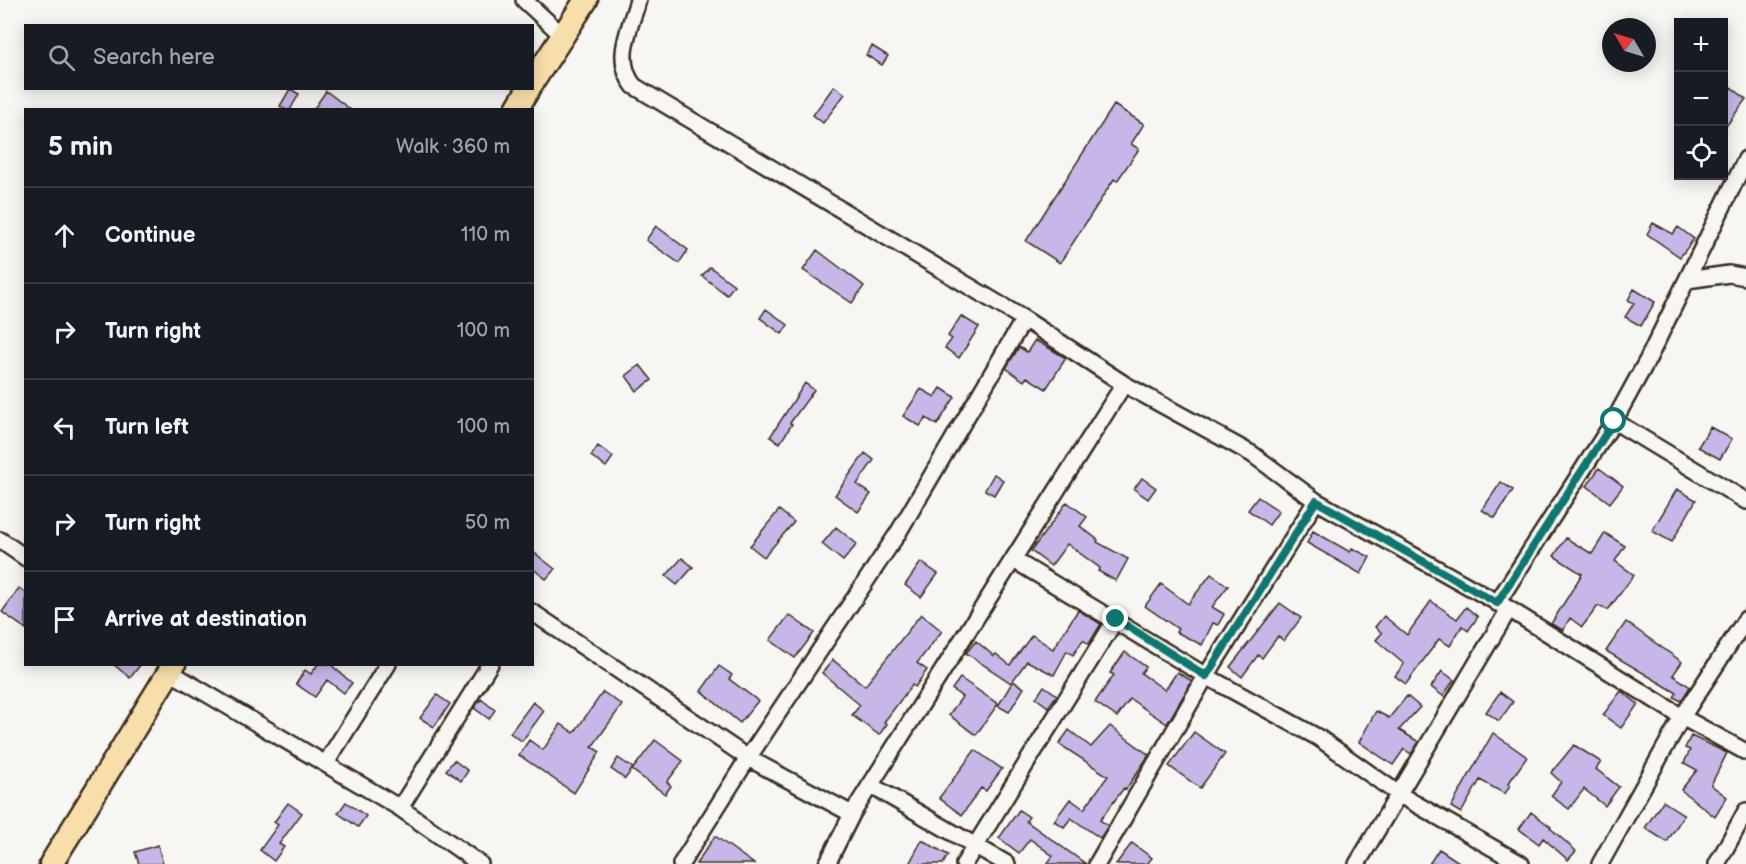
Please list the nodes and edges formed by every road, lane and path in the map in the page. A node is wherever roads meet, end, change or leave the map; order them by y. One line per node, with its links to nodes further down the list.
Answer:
1 (525, 0): 4 (street)
2 (586, 0): 4 (main road)
3 (638, 0): 11 (street)
4 (562, 35): 5 (main road)
5 (534, 80)
6 (528, 90): 7 (main road)
7 (517, 108)
8 (1746, 159): 10 (street)
9 (1746, 277): 10 (street)
10 (1687, 280): 13 (street)
11 (1024, 319): 12 (street); 29 (street)
12 (1124, 384): 14 (street); 18 (street)
13 (1614, 421): 15 (street); 19 (street)
14 (1316, 501): 19 (street); 26 (street)
15 (1746, 501)
16 (0, 540): 17 (street)
17 (24, 557)
18 (1014, 560): 21 (street); 31 (street)
19 (1503, 606): 27 (street); 32 (street)
20 (534, 613): 29 (street)
21 (1116, 619): 26 (street); 36 (street)
22 (1746, 619): 27 (street)
23 (387, 666): 30 (street)
24 (489, 666): 33 (street)
25 (172, 668): 30 (street); 38 (main road)
26 (1206, 676): 32 (street); 44 (street)
27 (1682, 717): 28 (street); 47 (street)
28 (1746, 752)
29 (748, 758): 35 (street); 40 (street)
30 (326, 763): 33 (street)
31 (870, 785): 35 (street); 36 (street)
32 (1400, 795): 45 (street); 46 (street)
33 (400, 808): 37 (street)
34 (1746, 811): 48 (street)
35 (852, 814): 41 (street)
36 (976, 844): 42 (street); 43 (street)
37 (458, 859): 39 (street)
38 (51, 864)
39 (480, 864)
40 (681, 864)
41 (827, 864)
42 (964, 864)
43 (1007, 864)
44 (1097, 864)
45 (1357, 864)
46 (1521, 864)
47 (1600, 864)
48 (1717, 864)

